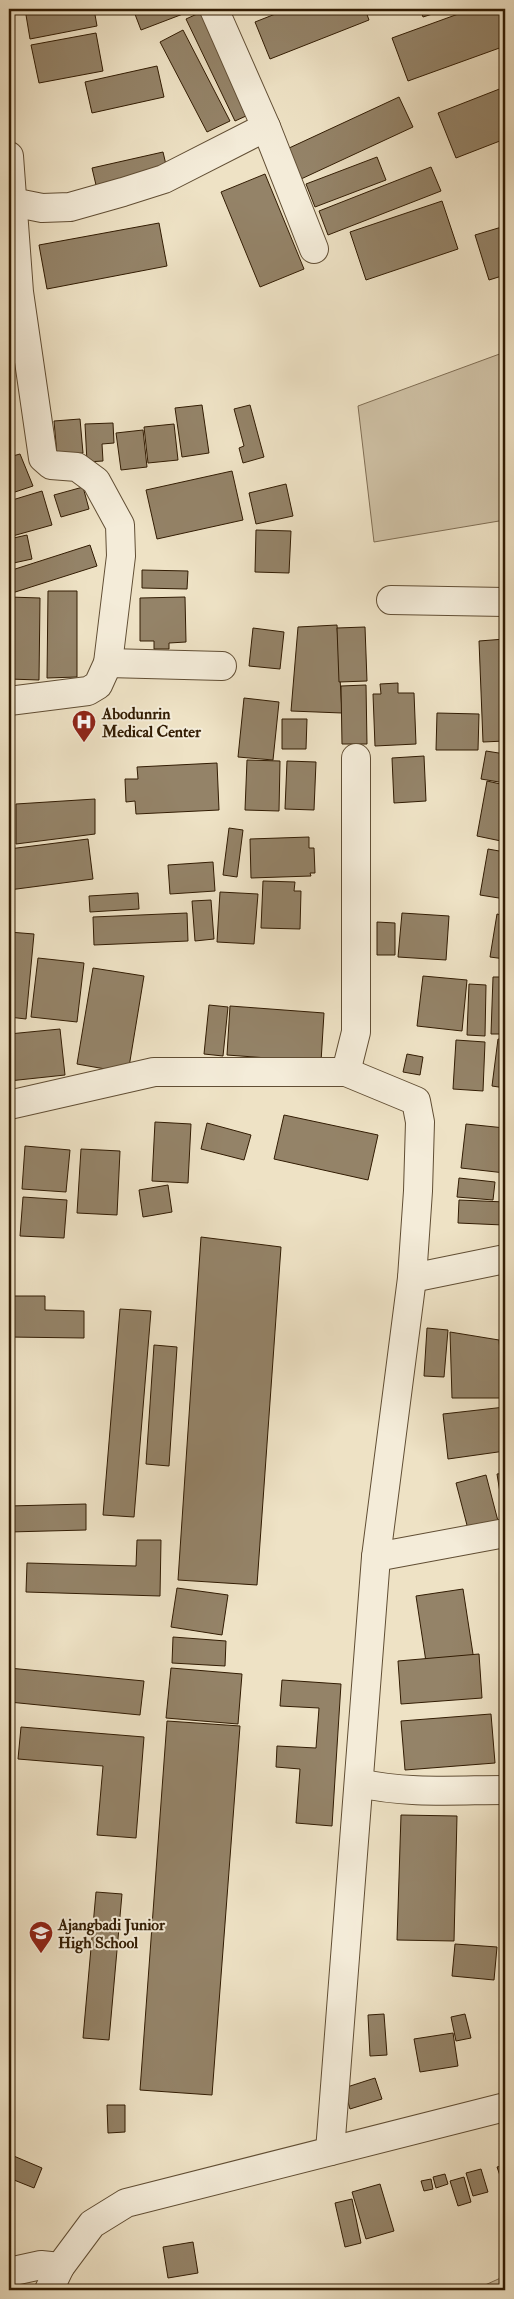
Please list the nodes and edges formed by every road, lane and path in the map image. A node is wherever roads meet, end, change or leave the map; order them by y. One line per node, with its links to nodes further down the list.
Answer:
1 (214, 9): 2 (street)
2 (266, 127): 4 (street); 5 (street)
3 (9, 156): 4 (street)
4 (12, 202): 8 (street)
5 (314, 249)
6 (391, 600): 7 (street)
7 (505, 602)
8 (108, 663): 9 (street); 10 (street)
9 (222, 666)
10 (9, 701)
11 (356, 758): 12 (street)
12 (346, 1072): 13 (street); 15 (street)
13 (9, 1105)
14 (505, 1259): 15 (street)
15 (412, 1278): 17 (street)
16 (505, 1533): 17 (street)
17 (376, 1557): 18 (street)
18 (359, 1783): 19 (street); 21 (street)
19 (505, 1790)
20 (505, 2107): 21 (street)
21 (330, 2151): 23 (street)
22 (9, 2272): 23 (street)
23 (54, 2279)

